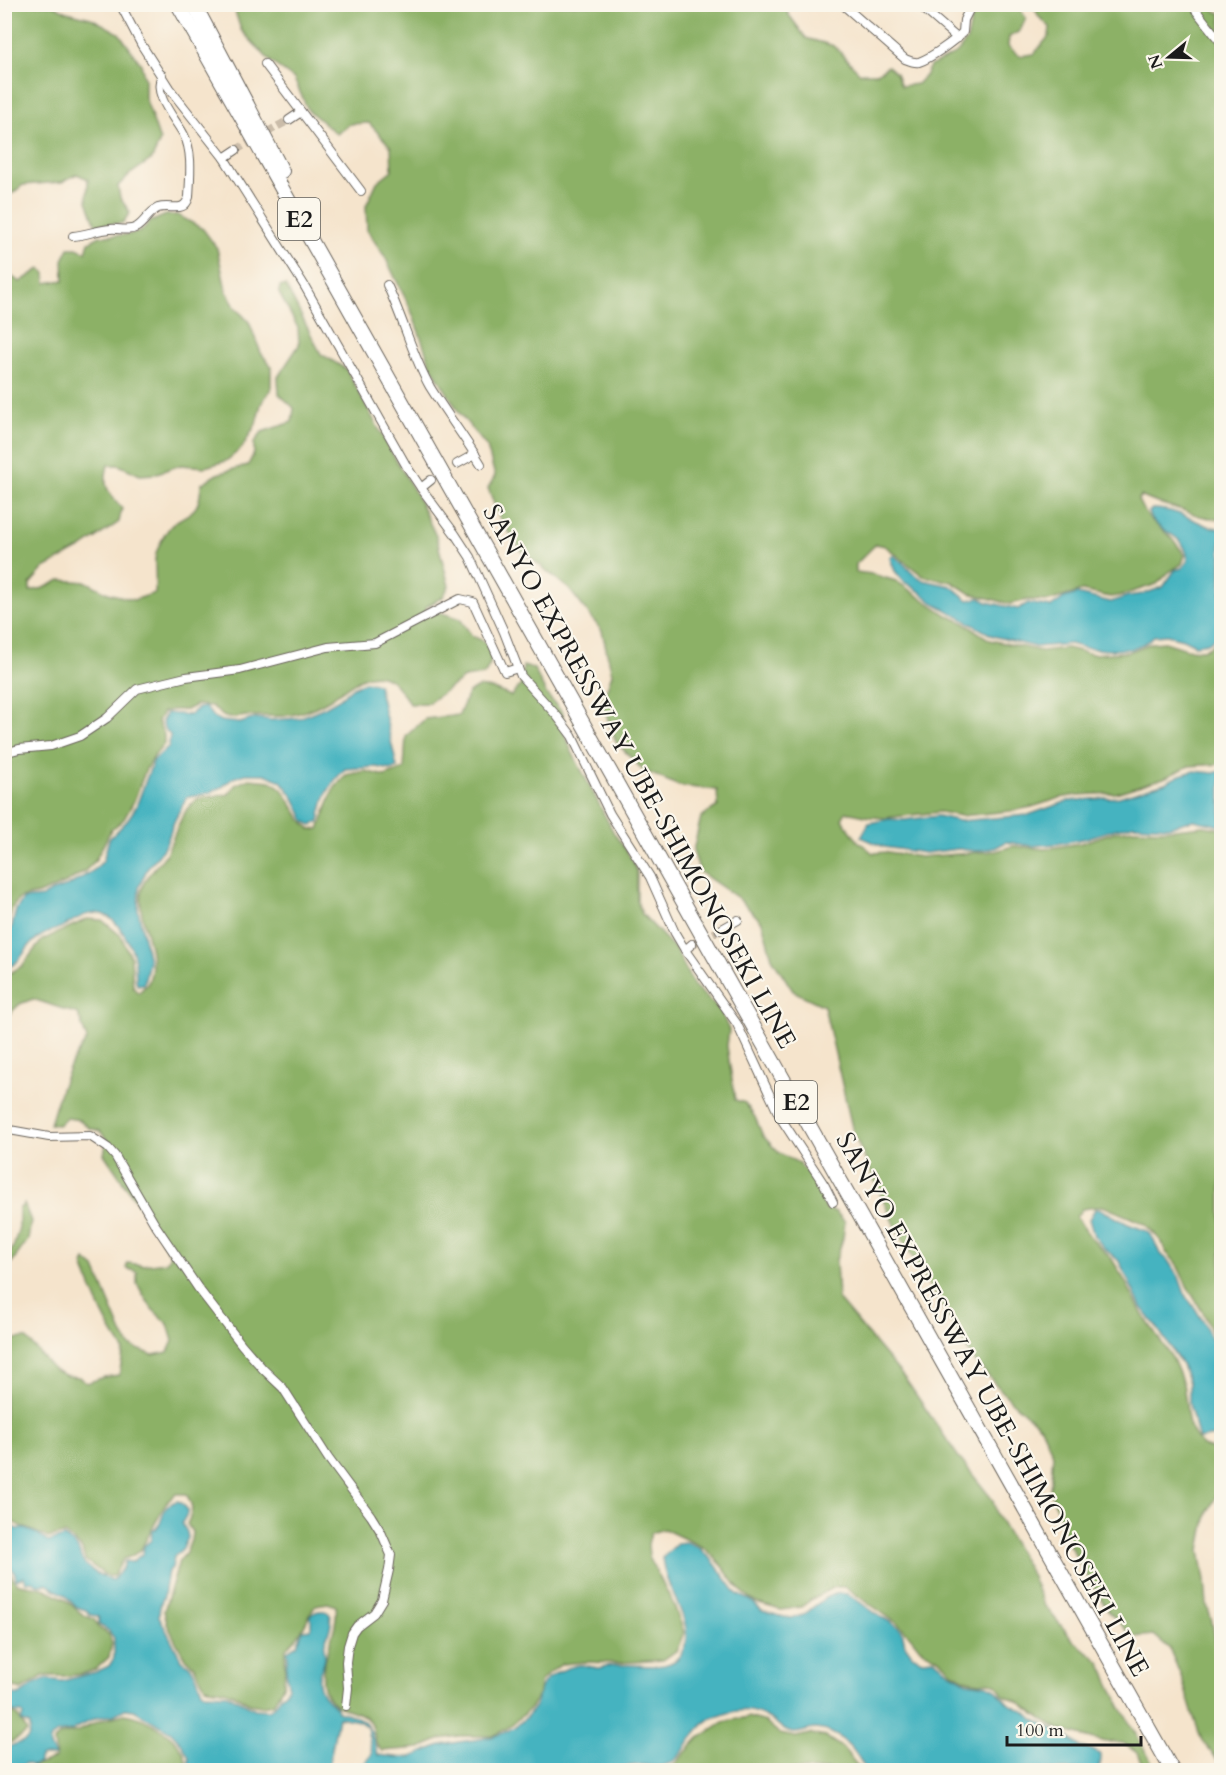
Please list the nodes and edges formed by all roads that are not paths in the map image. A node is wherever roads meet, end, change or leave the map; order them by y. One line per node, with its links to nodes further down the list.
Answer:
1 (120, 4): 13 (street)
2 (178, 4): 21 (highway, SANYO EXPRESSWAY UBE-SHIMONOSEKI LINE / E2)
3 (194, 4): 21 (highway, SANYO EXPRESSWAY UBE-SHIMONOSEKI LINE / E2)
4 (842, 4): 9 (street)
5 (856, 4): 9 (street)
6 (918, 4): 10 (street)
7 (972, 4): 10 (street)
8 (1191, 4): 11 (street)
9 (850, 12): 10 (street)
10 (957, 38)
11 (1221, 44)
12 (265, 64): 14 (street)
13 (162, 75): 17 (street); 19 (street)
14 (301, 112): 15 (street); 18 (street)
15 (289, 120)
16 (236, 150): 17 (street)
17 (224, 158): 26 (street)
18 (362, 191)
19 (73, 236)
20 (387, 285): 22 (street)
21 (419, 433): 36 (highway, SANYO EXPRESSWAY UBE-SHIMONOSEKI LINE / E2)
22 (475, 454): 23 (street); 24 (street)
23 (457, 464)
24 (481, 464)
25 (431, 480): 26 (street)
26 (421, 488): 27 (street)
27 (518, 668): 28 (street); 32 (street)
28 (4, 753)
29 (738, 920): 30 (street)
30 (720, 930)
31 (692, 944): 32 (street)
32 (685, 950): 34 (street)
33 (4, 1129): 35 (street)
34 (833, 1202)
35 (346, 1706)
36 (1172, 1770)

